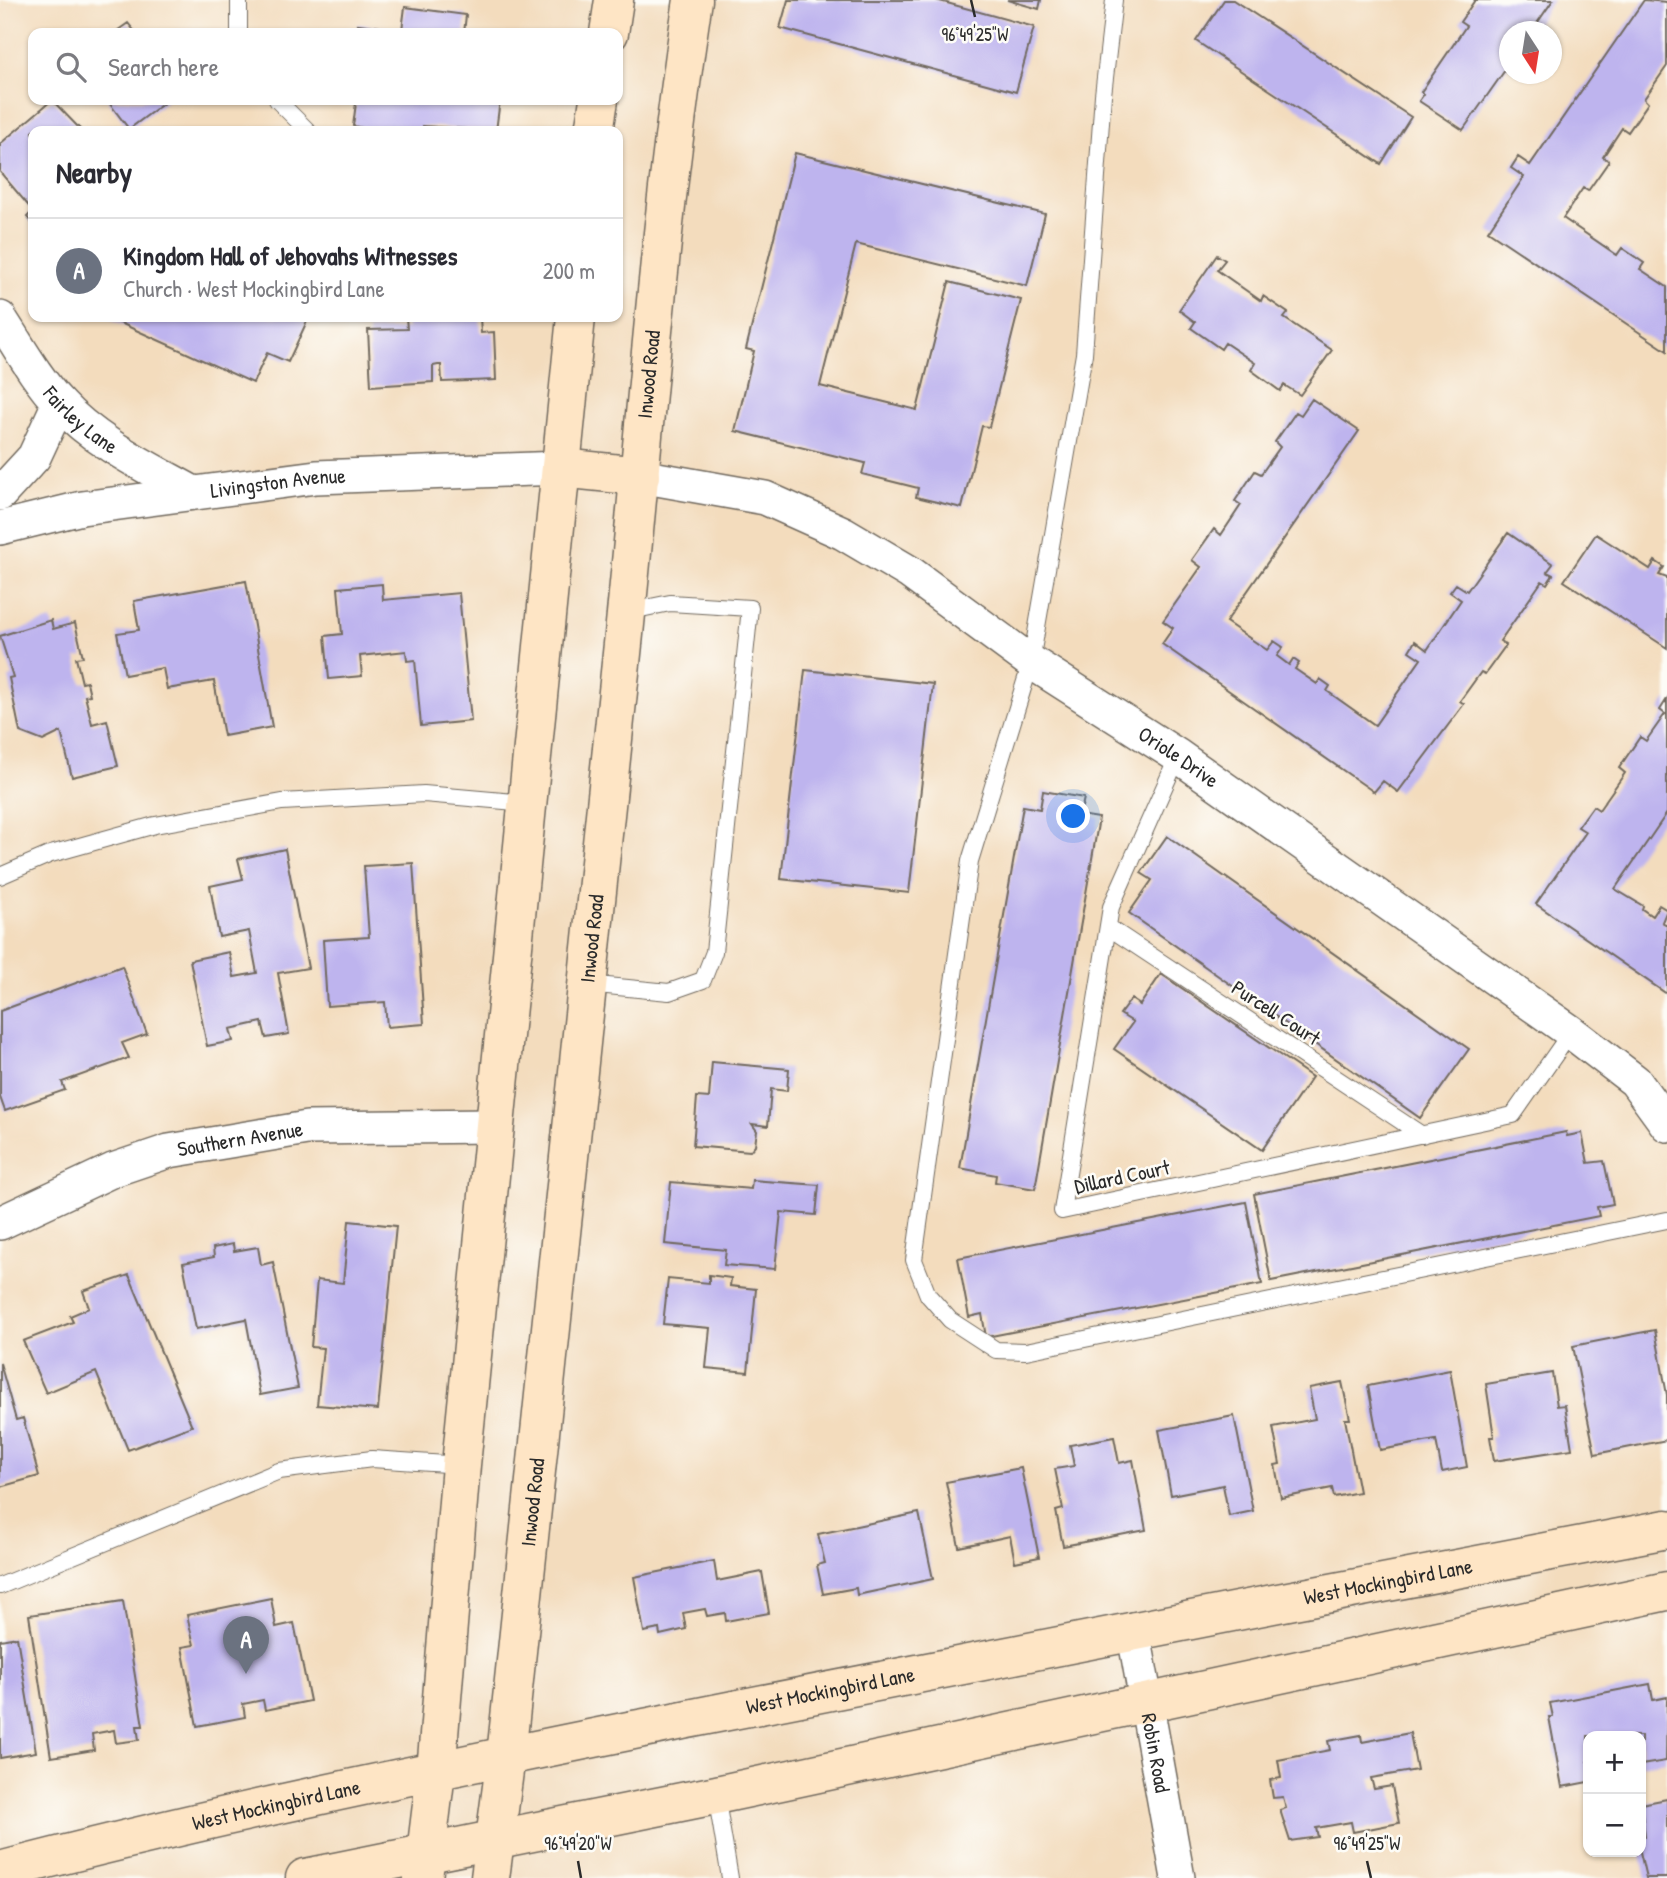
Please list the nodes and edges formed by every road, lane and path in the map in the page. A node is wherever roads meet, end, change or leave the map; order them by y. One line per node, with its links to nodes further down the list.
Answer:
1 (239, 0): 5 (lane)
2 (614, 0): 6 (main road)
3 (693, 0): 15 (main road, Inwood Road)
4 (1114, 0): 20 (lane)
5 (239, 28)
6 (610, 28)
7 (282, 105): 9 (lane)
8 (598, 105): 10 (main road)
9 (303, 126)
10 (595, 126)
11 (0, 318): 13 (street, Fairley Lane)
12 (576, 322): 14 (main road)
13 (59, 403): 16 (street, Fairley Lane); 17 (street)
14 (561, 468): 15 (main road); 16 (street, Livingston Avenue); 22 (main road)
15 (640, 476): 19 (main road, Inwood Road); 20 (street, Oriole Drive)
16 (190, 491): 18 (street, Livingston Avenue)
17 (0, 494)
18 (0, 528)
19 (626, 612): 25 (main road, Inwood Road); 25 (lane)
20 (1031, 662): 21 (street, Oriole Drive); 30 (lane)
21 (1178, 757): 24 (lane, Dillard Court); 26 (street, Oriole Drive)
22 (527, 803): 23 (lane); 28 (main road)
23 (0, 876)
24 (1108, 927): 29 (lane, Purcell Court); 29 (lane, Dillard Court)
25 (587, 984): 38 (main road, Inwood Road)
26 (1571, 1032): 27 (street, Oriole Drive); 29 (lane, Dillard Court)
27 (1667, 1125)
28 (494, 1126): 31 (street, Southern Avenue); 32 (main road)
29 (1422, 1135)
30 (1667, 1220)
31 (0, 1223)
32 (461, 1465): 34 (lane); 39 (main road)
33 (1667, 1529): 36 (main road, West Mockingbird Lane)
34 (0, 1587)
35 (1667, 1591): 37 (main road)
36 (1133, 1629): 37 (street, Robin Road); 38 (main road, West Mockingbird Lane)
37 (1146, 1703): 40 (main road); 47 (street, Robin Road)
38 (506, 1756): 39 (main road, West Mockingbird Lane); 41 (main road, Inwood Road)
39 (436, 1772): 42 (main road); 43 (main road, West Mockingbird Lane)
40 (716, 1795): 41 (main road); 44 (lane)
41 (493, 1840): 42 (main road); 46 (main road, Inwood Road)
42 (424, 1865): 45 (main road)
43 (0, 1871)
44 (724, 1875)
45 (304, 1878)
46 (490, 1878)
47 (1178, 1878)

